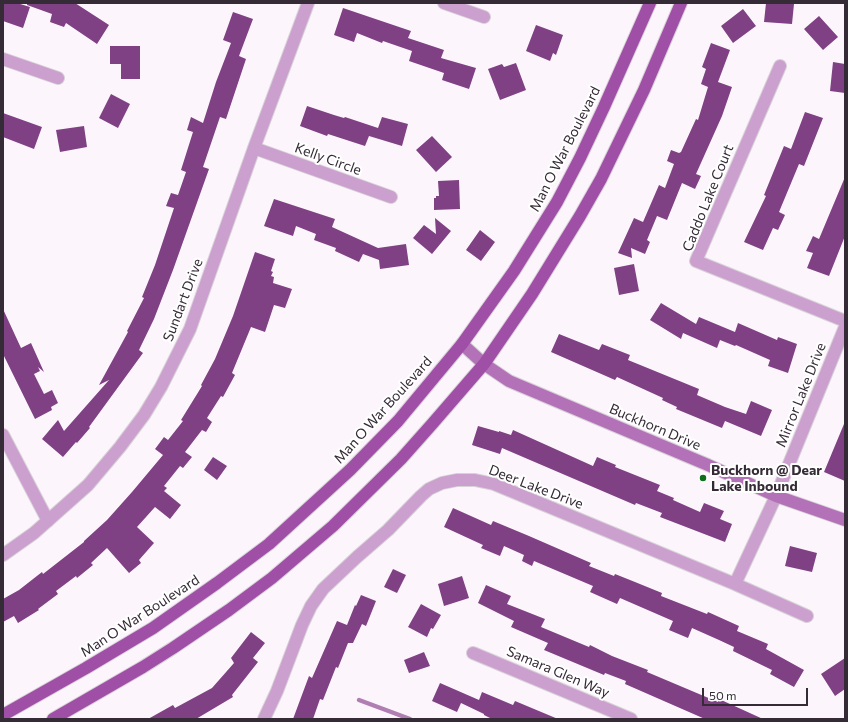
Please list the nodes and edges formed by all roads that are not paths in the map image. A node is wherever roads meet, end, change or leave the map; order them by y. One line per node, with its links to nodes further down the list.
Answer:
1 (308, 3): 9 (street, Sundart Drive)
2 (444, 3): 5 (street)
3 (650, 3): 13 (main road, Man O War Boulevard)
4 (681, 3): 14 (main road)
5 (484, 17)
6 (3, 59): 8 (street)
7 (780, 66): 11 (street, Caddo Lake Court)
8 (58, 78)
9 (254, 148): 10 (street, Kelly Circle); 18 (street, Sundart Drive)
10 (391, 198)
11 (845, 322)
12 (845, 327): 16 (street, Mirror Lake Drive)
13 (462, 344): 14 (street, Buckhorn Drive); 23 (main road, Man O War Boulevard)
14 (484, 364): 16 (street, Buckhorn Drive); 24 (main road)
15 (3, 435): 18 (street)
16 (776, 496): 17 (street, Buckhorn Drive); 20 (street, Mirror Lake Drive)
17 (845, 520)
18 (48, 521): 19 (street, Sundart Drive)
19 (3, 555)
20 (736, 584): 21 (street, Deer Lake Drive); 25 (street, Deer Lake Drive)
21 (807, 616)
22 (473, 653): 26 (street, Samara Glen Way)
23 (3, 715)
24 (53, 719)
25 (264, 719)
26 (631, 719)

